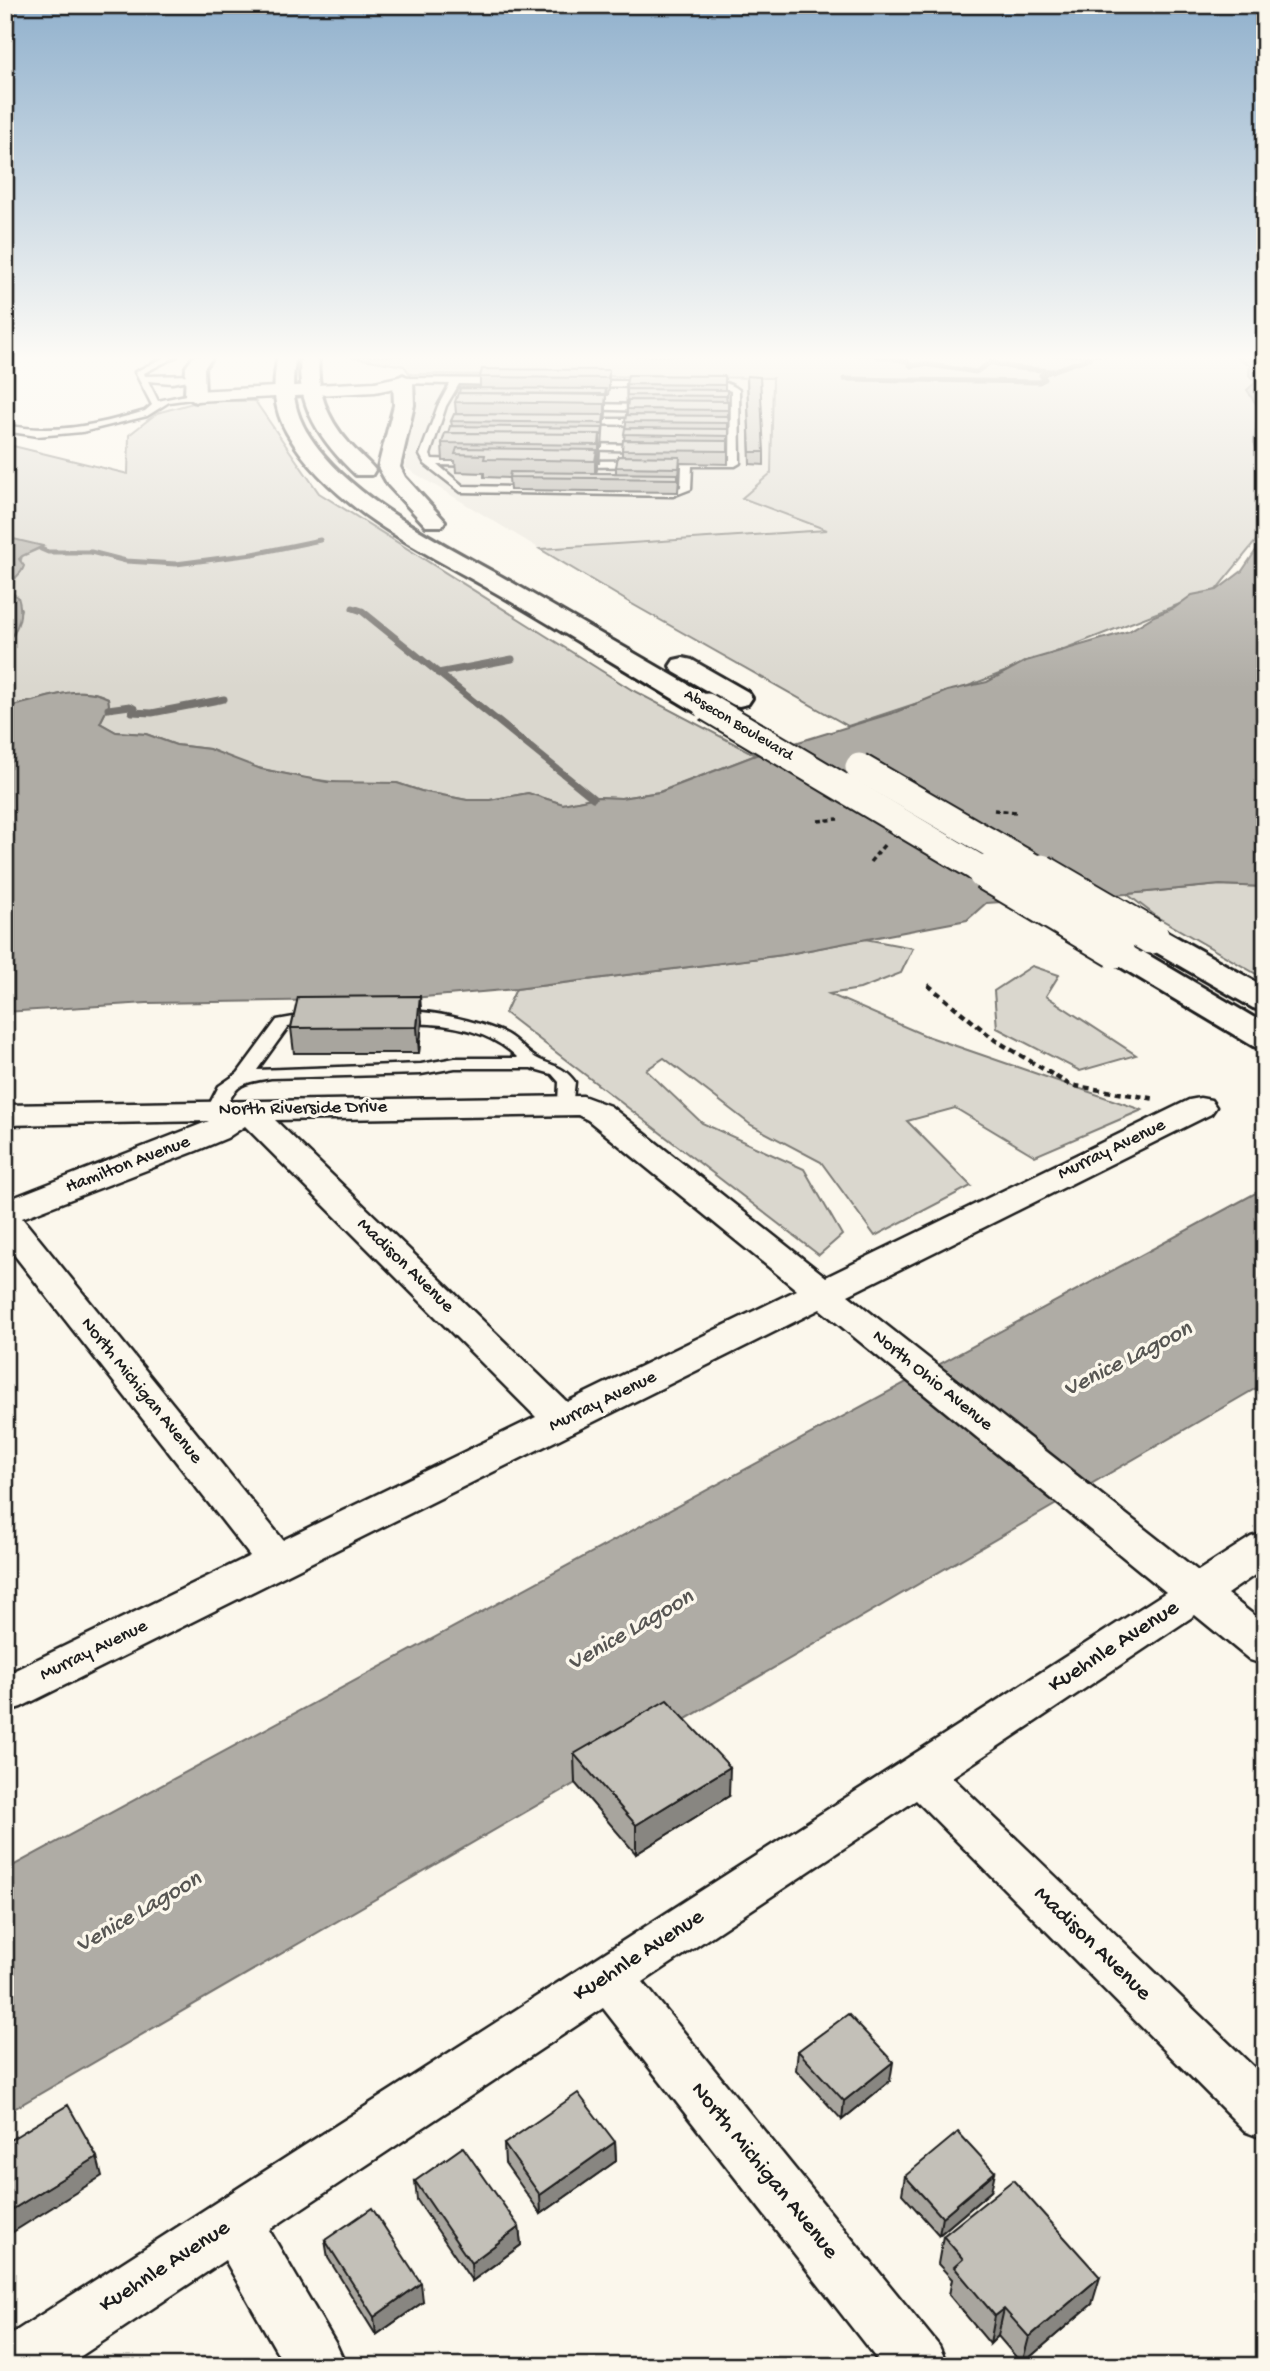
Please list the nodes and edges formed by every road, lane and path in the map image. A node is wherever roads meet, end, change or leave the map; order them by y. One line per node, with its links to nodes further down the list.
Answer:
1 (326, 467): 14 (highway, Absecon Boulevard, bridge)
2 (359, 467): 9 (highway, Absecon Boulevard)
3 (389, 467): 9 (highway)
4 (433, 467): 7 (lane)
5 (591, 467): 8 (lane)
6 (641, 467): 8 (lane)
7 (687, 467)
8 (604, 468)
9 (434, 521): 11 (highway, Absecon Boulevard, bridge)
10 (928, 985): 18 (path)
11 (1265, 1001)
12 (337, 1018): 16 (lane)
13 (390, 1018): 15 (lane)
14 (1265, 1039)
15 (532, 1063): 16 (lane); 17 (lane)
16 (235, 1099): 17 (street, North Riverside Drive); 20 (street, North Riverside Drive); 21 (street, Hamilton Avenue); 24 (street, Madison Avenue)
17 (566, 1103): 19 (street, North Riverside Drive)
18 (1200, 1107): 23 (street, Murray Avenue)
19 (599, 1113): 23 (street, North Ohio Avenue)
20 (5, 1115)
21 (5, 1213)
22 (5, 1220): 26 (street, North Michigan Avenue)
23 (822, 1294): 24 (street, Murray Avenue); 27 (street, North Ohio Avenue)
24 (563, 1421): 26 (street, Murray Avenue)
25 (1265, 1548): 27 (street, Kuehnle Avenue)
26 (277, 1561): 29 (street, Murray Avenue)
27 (1196, 1593): 28 (street, North Ohio Avenue); 30 (street, Kuehnle Avenue)
28 (1265, 1648)
29 (5, 1695)
30 (919, 1774): 31 (street, Kuehnle Avenue); 32 (street, Madison Avenue)
31 (608, 1976): 33 (street, Kuehnle Avenue); 36 (street, North Michigan Avenue)
32 (1265, 2114)
33 (234, 2222): 34 (street, Kuehnle Avenue); 35 (street)
34 (14, 2366)
35 (317, 2366)
36 (919, 2366)

